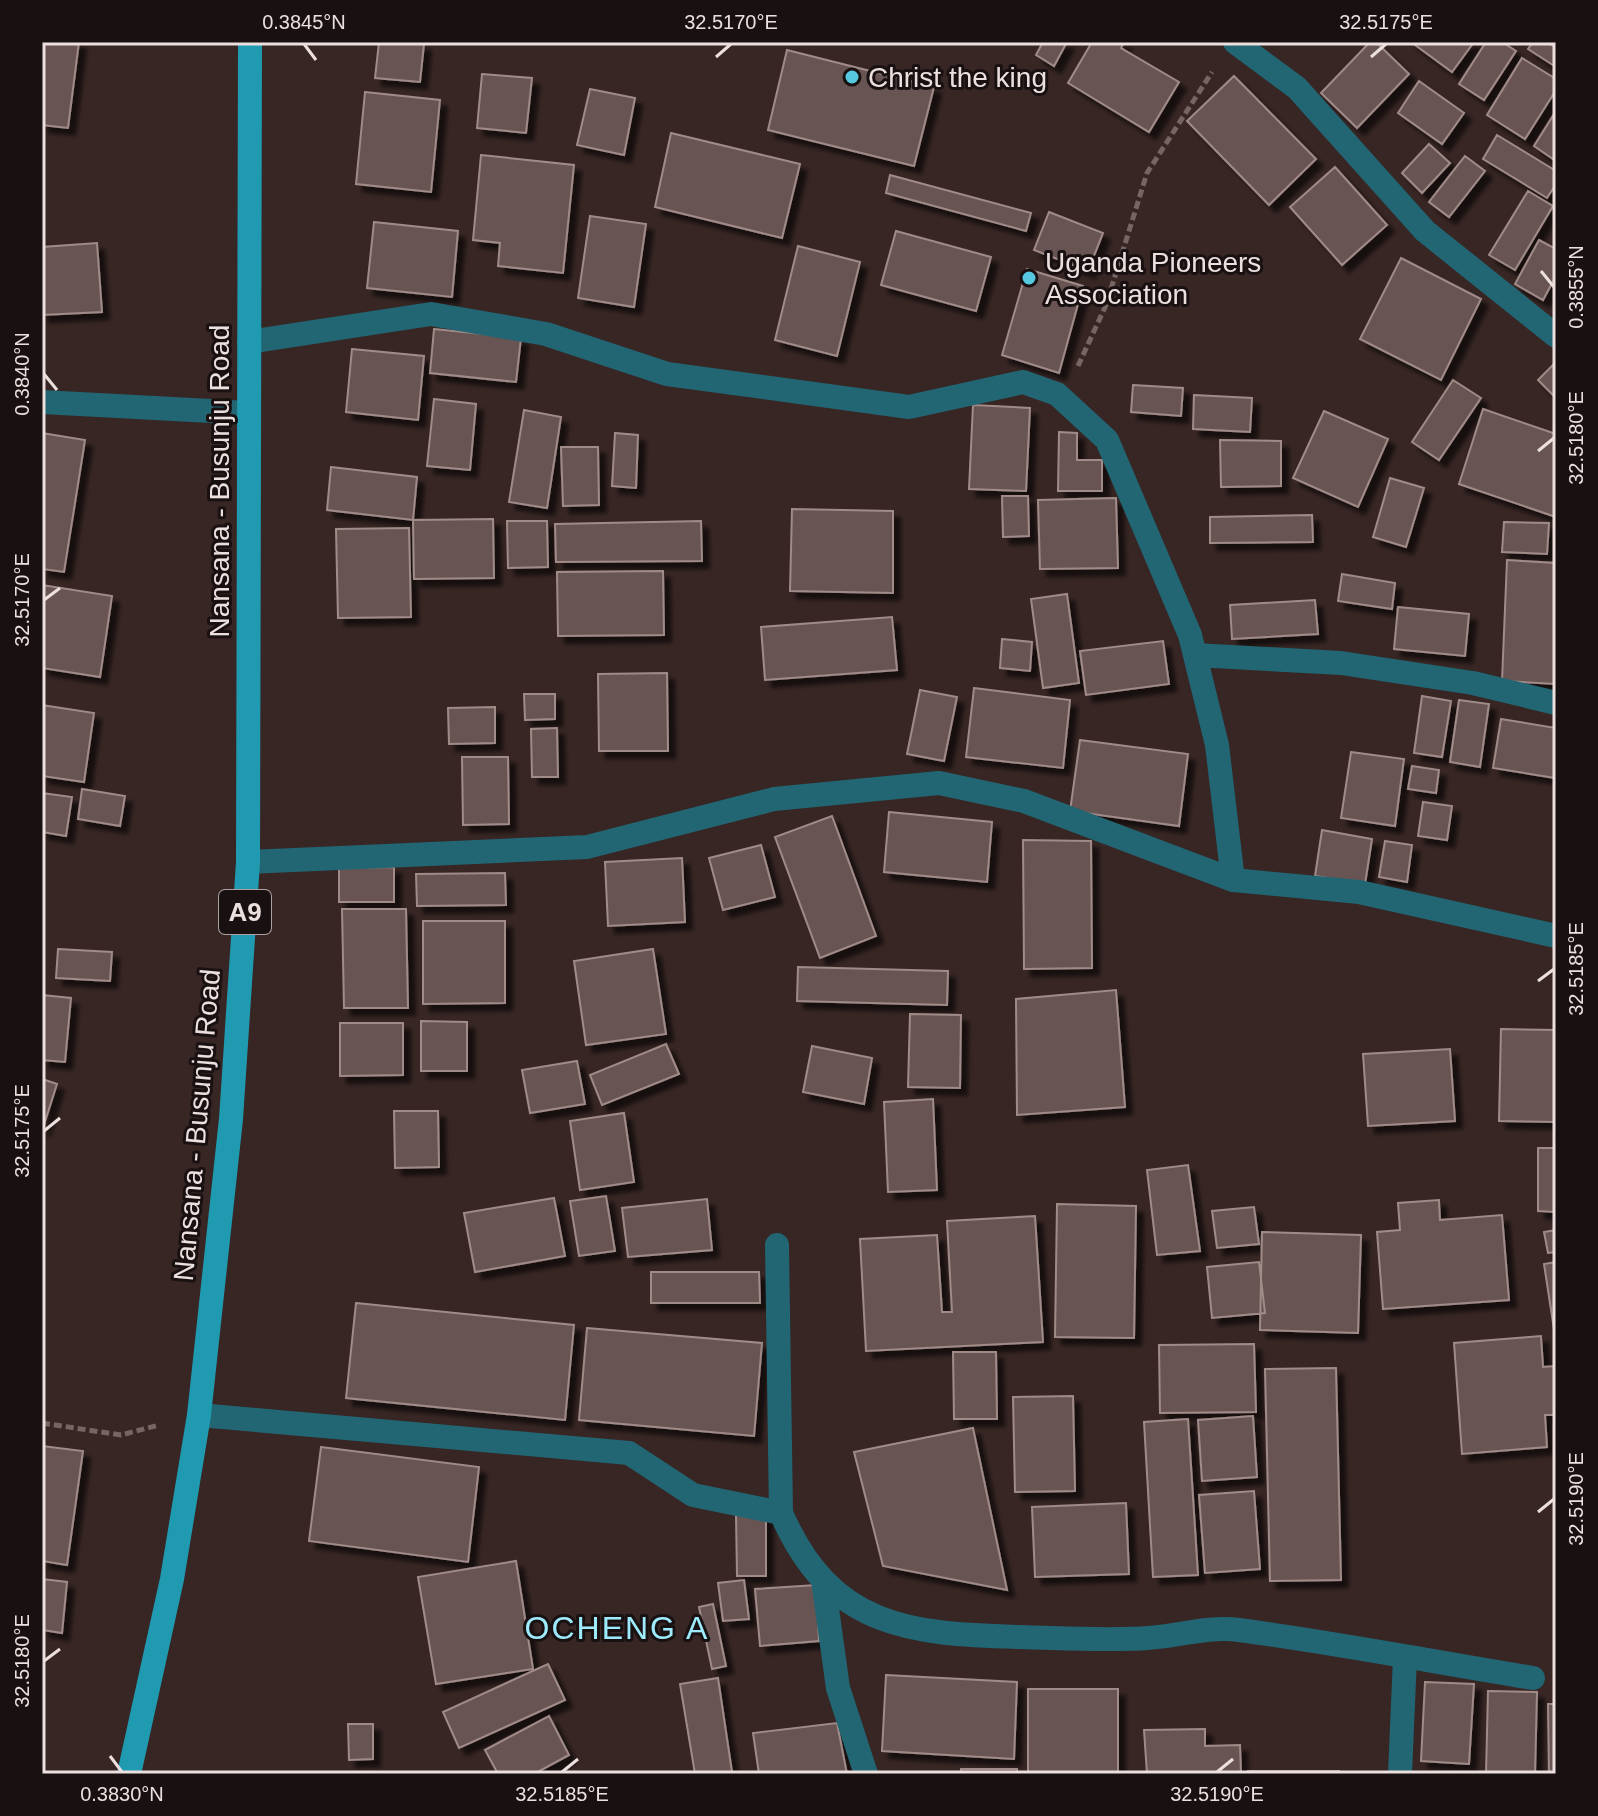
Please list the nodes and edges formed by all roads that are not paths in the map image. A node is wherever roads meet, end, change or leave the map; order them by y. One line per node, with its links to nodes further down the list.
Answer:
1 (250, 42): 4 (main road, Nansana - Busunju Road / A9)
2 (1235, 42): 3 (street)
3 (1556, 336)
4 (249, 342): 6 (main road, Nansana - Busunju Road / A9); 7 (street)
5 (42, 402): 6 (street)
6 (248, 413): 9 (main road, Nansana - Busunju Road / A9)
7 (1195, 655): 8 (street); 10 (street)
8 (1556, 703)
9 (248, 862): 10 (street); 13 (main road, Nansana - Busunju Road / A9)
10 (1233, 880): 11 (street)
11 (1556, 936)
12 (777, 1245): 14 (street)
13 (199, 1415): 14 (street); 18 (main road, Nansana - Busunju Road / A9)
14 (781, 1513): 15 (street)
15 (823, 1580): 16 (street); 19 (street)
16 (1405, 1657): 17 (street); 20 (street)
17 (1533, 1678)
18 (129, 1774)
19 (866, 1774)
20 (1400, 1774)

